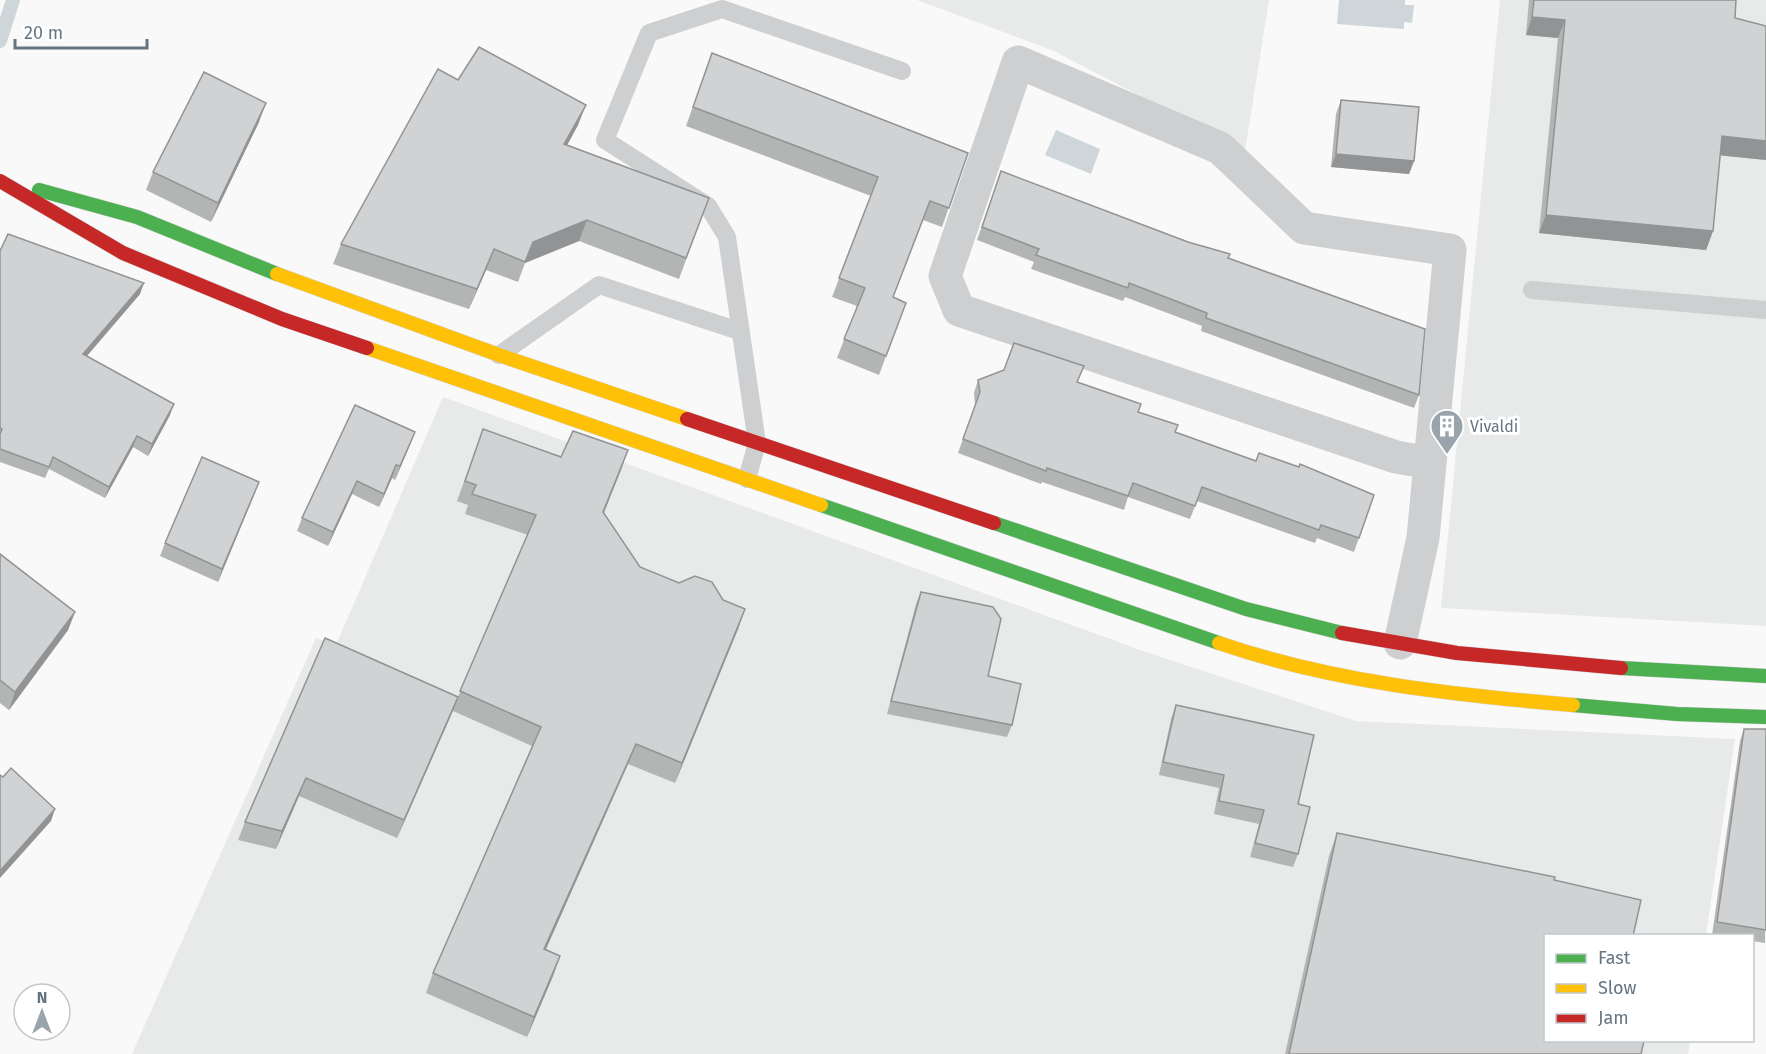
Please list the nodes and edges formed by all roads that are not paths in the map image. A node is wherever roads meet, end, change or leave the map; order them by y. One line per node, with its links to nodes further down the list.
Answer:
1 (902, 71): 5 (lane)
2 (0, 181): 6 (main road); 9 (main road)
3 (1532, 290): 4 (lane)
4 (1766, 310)
5 (739, 331): 6 (lane); 7 (lane)
6 (499, 355): 7 (main road)
7 (756, 443): 9 (lane); 10 (main road)
8 (1430, 463): 8 (street); 10 (street)
9 (747, 479): 12 (main road)
10 (1400, 643): 11 (main road)
11 (1766, 676)
12 (1766, 717)

